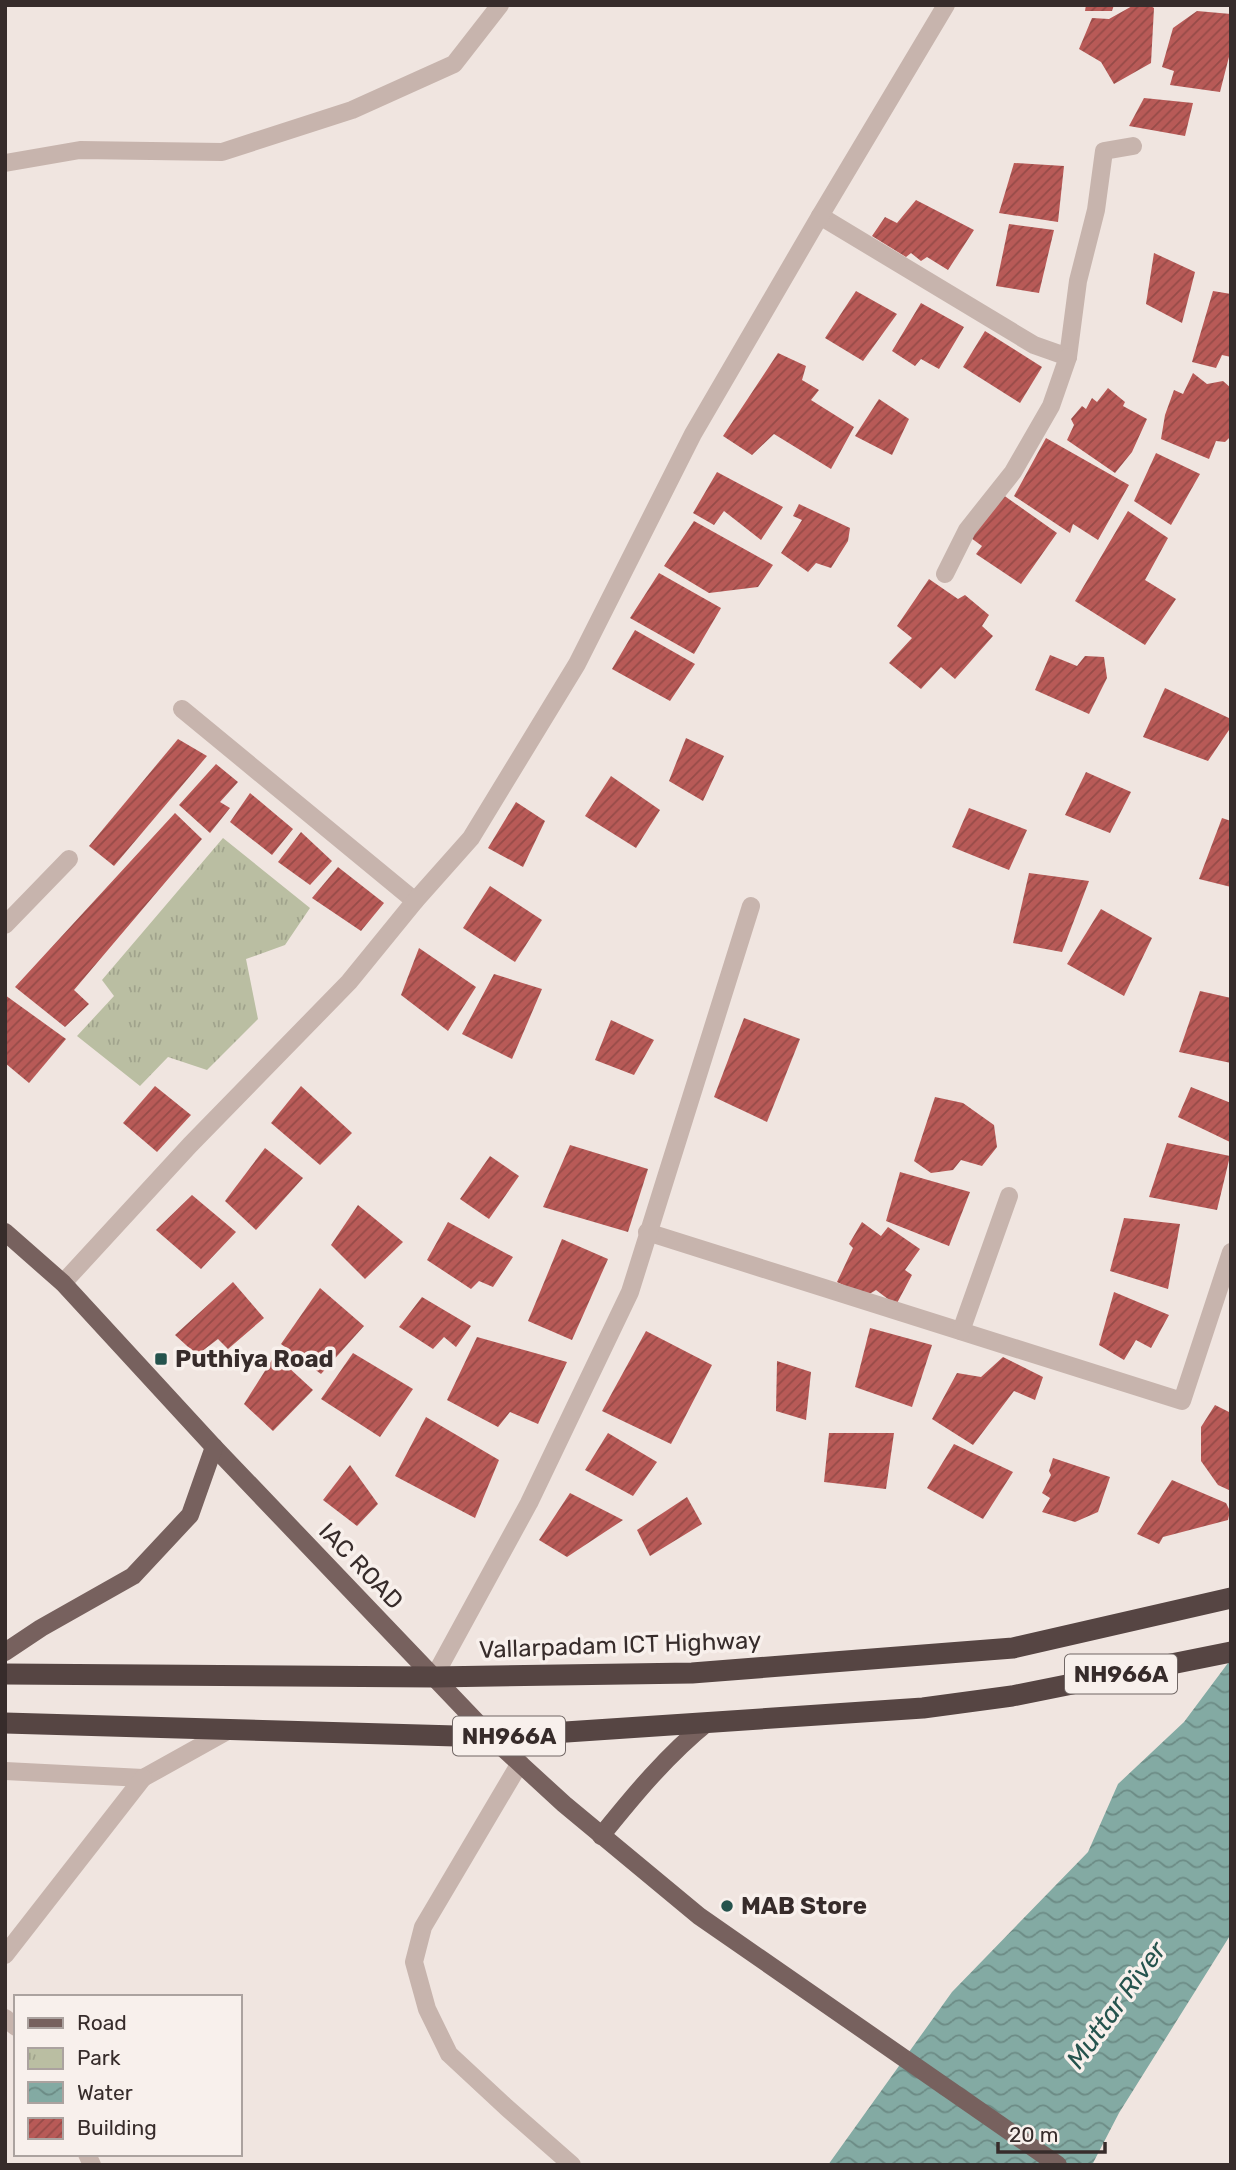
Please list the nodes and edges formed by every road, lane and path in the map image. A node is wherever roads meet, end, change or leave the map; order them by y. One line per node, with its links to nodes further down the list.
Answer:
1 (500, 5): 4 (street)
2 (946, 5): 5 (street)
3 (1133, 146): 6 (street)
4 (5, 163)
5 (820, 216): 6 (street); 10 (street)
6 (1068, 358): 7 (street)
7 (945, 574)
8 (182, 709): 10 (street)
9 (69, 859): 12 (street)
10 (415, 901): 17 (street)
11 (751, 906): 15 (street)
12 (5, 925)
13 (1009, 1196): 18 (street)
14 (5, 1232): 17 (main road, IAC ROAD)
15 (647, 1232): 18 (street); 24 (street)
16 (1231, 1252): 18 (street)
17 (63, 1283): 19 (main road, IAC ROAD)
18 (961, 1331)
19 (214, 1447): 21 (main road); 24 (main road, IAC ROAD)
20 (1231, 1598): 24 (highway, Vallarpadam ICT Highway / NH966A)
21 (5, 1652)
22 (1231, 1652): 25 (highway, NH966A)
23 (5, 1674): 24 (highway, Vallarpadam ICT Highway / NH966A)
24 (435, 1677): 28 (main road, IAC ROAD)
25 (708, 1722): 28 (highway, NH966A); 32 (main road)
26 (5, 1723): 27 (highway, NH966A)
27 (231, 1729): 28 (highway, NH966A); 31 (street)
28 (491, 1737): 29 (main road, IAC ROAD)
29 (520, 1763): 32 (main road, IAC ROAD); 34 (street)
30 (5, 1771): 31 (street)
31 (143, 1778): 33 (street)
32 (601, 1836): 35 (main road, IAC ROAD)
33 (5, 1955)
34 (572, 2165)
35 (1058, 2165)

